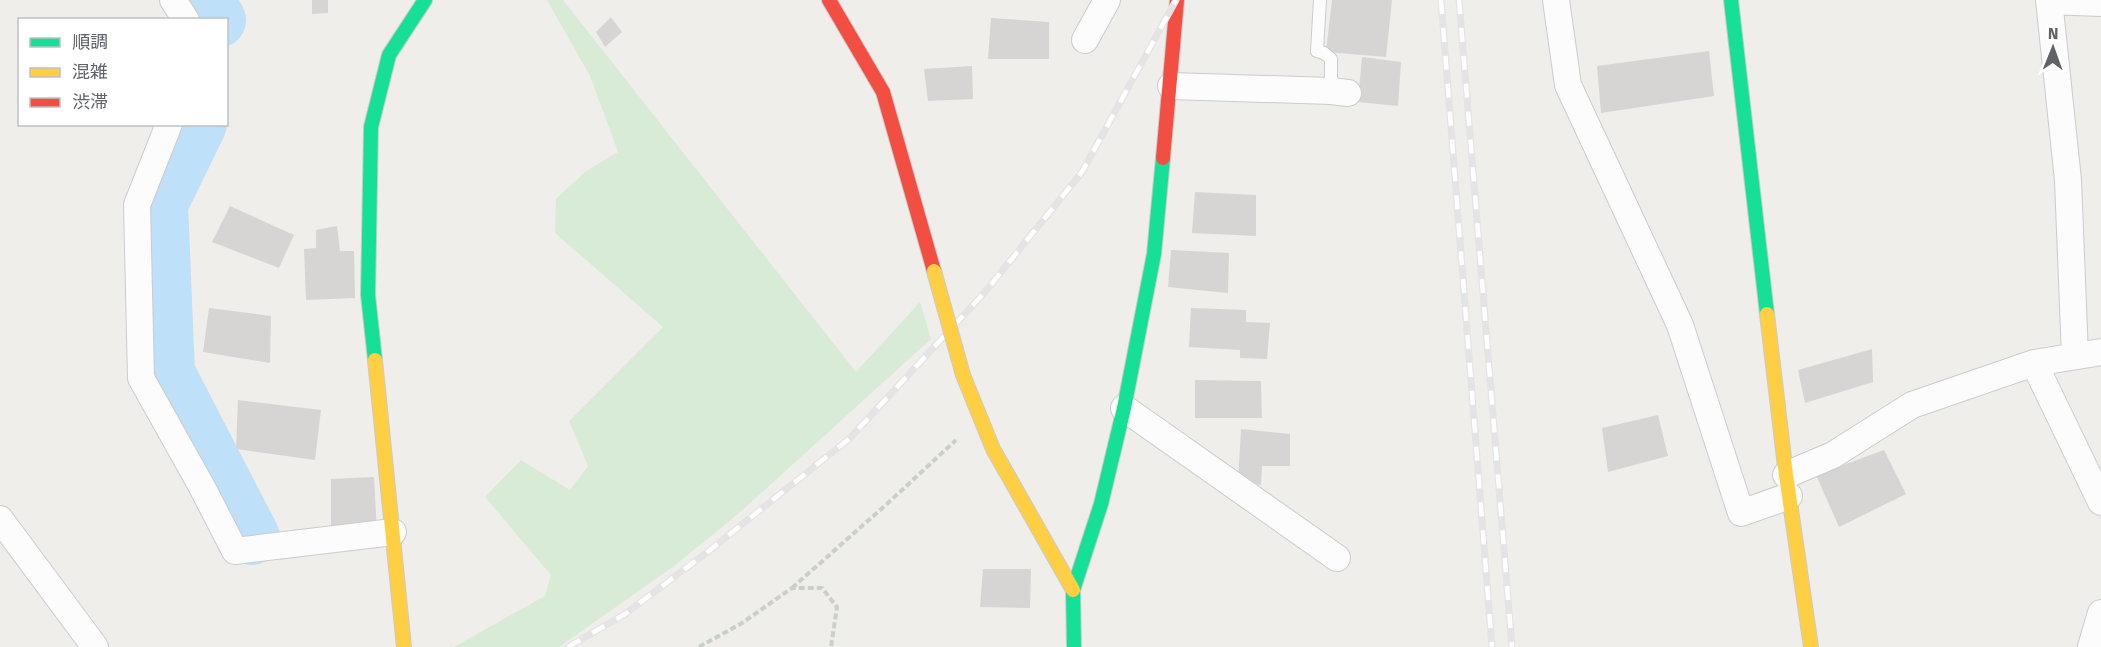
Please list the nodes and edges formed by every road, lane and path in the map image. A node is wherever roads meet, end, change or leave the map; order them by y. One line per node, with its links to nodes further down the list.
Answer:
1 (173, 0): 11 (street)
2 (424, 0): 24 (street)
3 (829, 0): 20 (street, bridge)
4 (1107, 0): 12 (street)
5 (1177, 0): 13 (street)
6 (1320, 0): 14 (lane)
7 (1556, 0): 21 (street)
8 (1731, 0): 21 (street)
9 (2049, 1): 10 (street); 17 (street)
10 (2101, 3)
11 (185, 18)
12 (1085, 40)
13 (1171, 77): 14 (street); 19 (street)
14 (1340, 92)
15 (168, 126): 24 (street)
16 (2101, 352): 17 (street)
17 (2075, 356): 18 (street)
18 (2034, 363): 21 (street); 22 (street)
19 (1124, 408): 25 (street); 27 (street)
20 (980, 416): 26 (path); 27 (street)
21 (1788, 486): 34 (street)
22 (2101, 502)
23 (0, 519): 29 (street)
24 (393, 532): 30 (street)
25 (1337, 558)
26 (792, 588): 31 (path); 32 (path)
27 (1073, 590): 33 (street)
28 (2101, 613): 35 (street)
29 (95, 647)
30 (404, 647)
31 (699, 647)
32 (831, 647)
33 (1074, 647)
34 (1811, 647)
35 (2091, 647)

